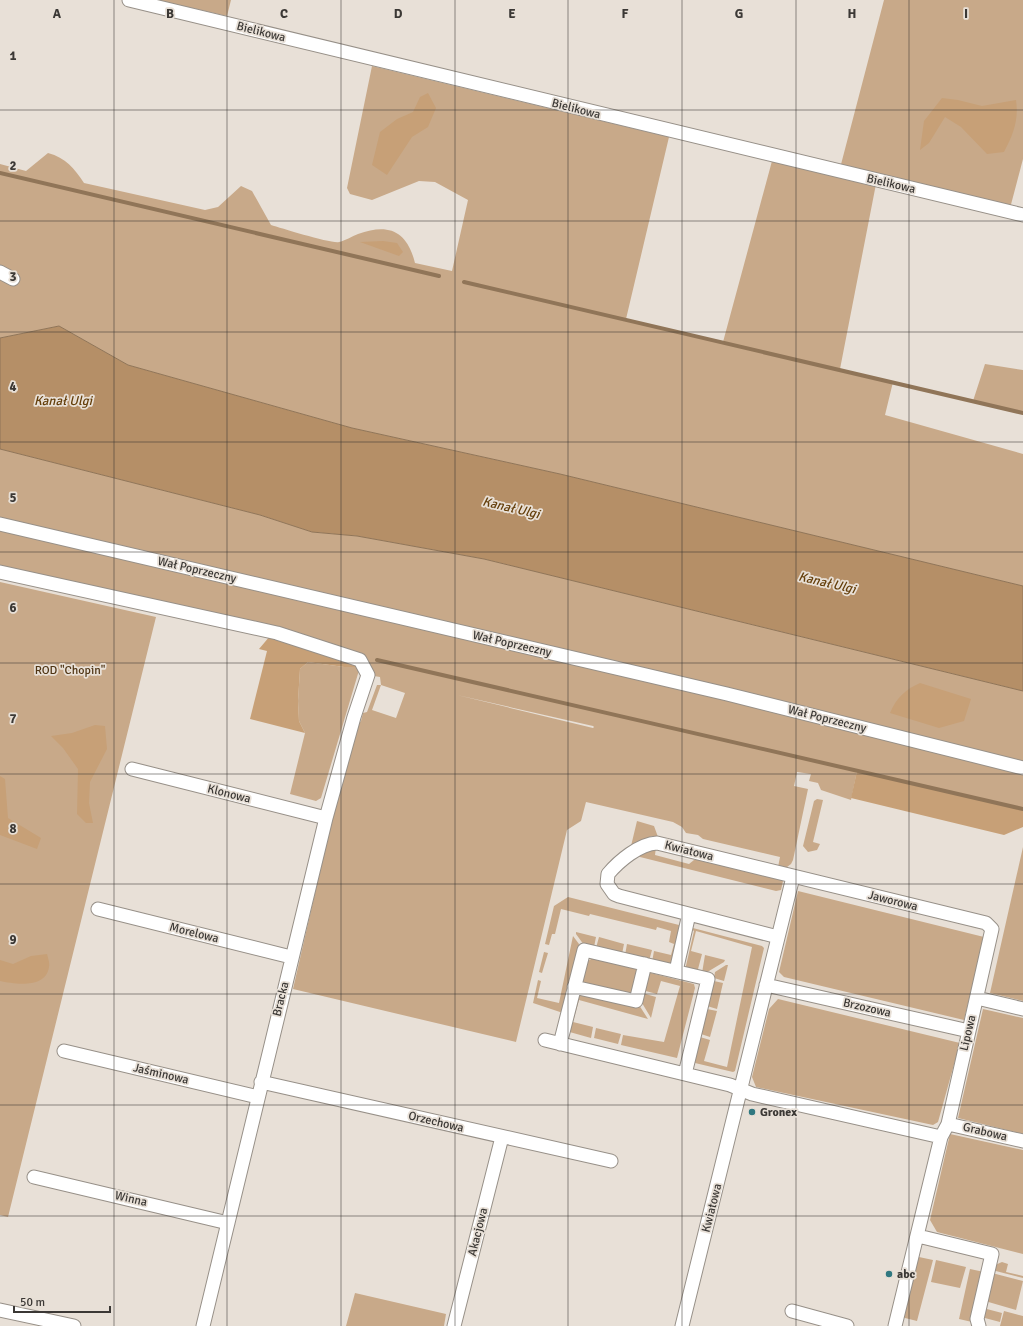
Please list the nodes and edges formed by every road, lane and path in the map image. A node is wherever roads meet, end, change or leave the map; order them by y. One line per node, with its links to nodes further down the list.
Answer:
1 (129, 0): 2 (street, Bielikowa)
2 (1023, 215)
3 (0, 272): 4 (street)
4 (13, 278)
5 (0, 524): 7 (street, Wał Poprzeczny)
6 (0, 572): 9 (street, Bracka)
7 (1023, 768)
8 (132, 769): 9 (street, Klonowa)
9 (326, 818): 15 (street, Bracka)
10 (793, 877): 12 (street, Kwiatowa); 13 (street, Jaworowa); 14 (street, Kwiatowa)
11 (98, 909): 15 (street, Morelowa)
12 (689, 914): 14 (street, Kwiatowa); 17 (street)
13 (992, 928): 20 (street, Lipowa)
14 (778, 937): 18 (street, Kwiatowa)
15 (291, 958): 27 (street, Bracka)
16 (645, 964): 17 (street); 19 (street); 19 (street)
17 (676, 971): 26 (street)
18 (766, 985): 22 (street, Brzozowa); 28 (street, Kwiatowa)
19 (574, 987): 24 (street)
20 (977, 998): 21 (street); 22 (street, Lipowa)
21 (1023, 1009)
22 (968, 1032): 30 (street, Lipowa)
23 (545, 1040): 24 (street)
24 (560, 1044): 26 (street)
25 (64, 1051): 29 (street, Jaśminowa)
26 (686, 1074): 28 (street)
27 (261, 1082): 29 (street, Bracka); 32 (street, Orzechowa)
28 (741, 1090): 31 (street); 43 (street, Kwiatowa)
29 (258, 1097): 36 (street, Bracka)
30 (948, 1124): 31 (street, Lipowa); 33 (street, Grabowa)
31 (941, 1137): 37 (street, Lipowa)
32 (502, 1138): 34 (street, Orzechowa); 42 (street, Akacjowa)
33 (1023, 1141)
34 (611, 1162)
35 (34, 1176): 36 (street, Winna)
36 (228, 1222): 41 (street, Bracka)
37 (918, 1236): 45 (street, Lipowa); 46 (street)
38 (0, 1310): 40 (street)
39 (792, 1311): 44 (street)
40 (74, 1326)
41 (203, 1326)
42 (454, 1326)
43 (682, 1326)
44 (848, 1326)
45 (895, 1326)
46 (979, 1326)

